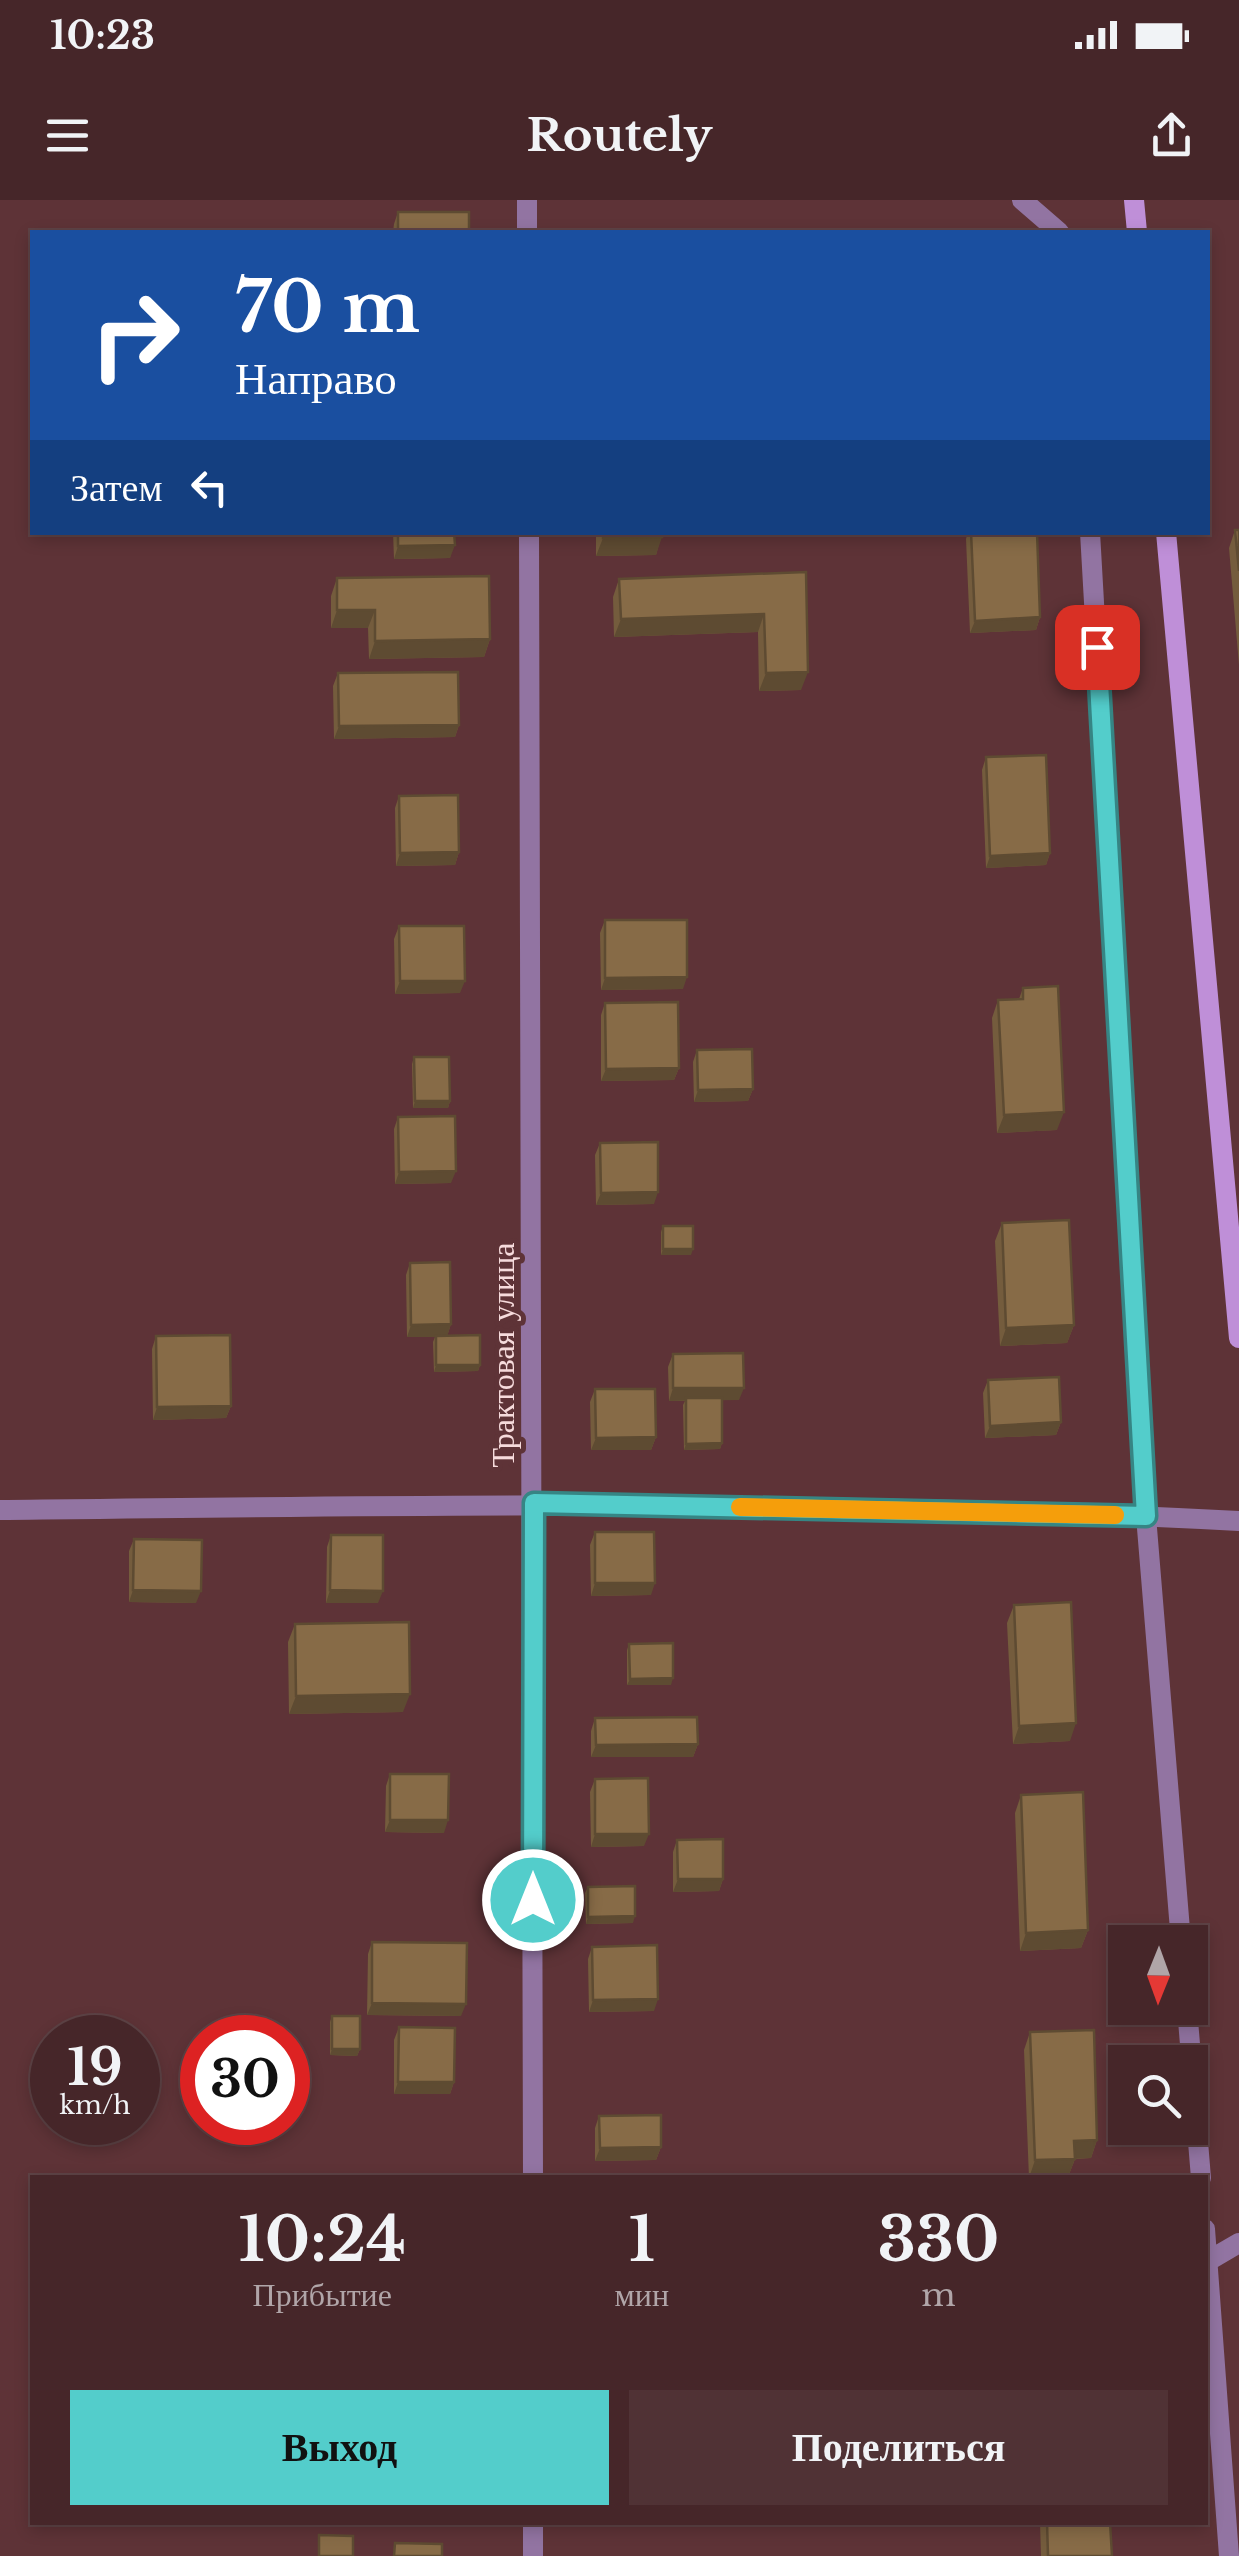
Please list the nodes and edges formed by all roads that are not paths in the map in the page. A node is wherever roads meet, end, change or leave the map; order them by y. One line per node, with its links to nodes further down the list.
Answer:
1 (527, 200): 4 (street)
2 (1022, 200): 5 (street)
3 (1134, 200): 6 (main road)
4 (527, 230)
5 (1057, 230)
6 (1137, 230)
7 (529, 535): 11 (street, Трактовая улица)
8 (1090, 535): 13 (street)
9 (1166, 535): 10 (main road)
10 (1239, 1338)
11 (534, 1503): 12 (street); 13 (street); 17 (street, Трактовая улица)
12 (0, 1510)
13 (1146, 1516): 14 (street); 15 (street)
14 (1239, 1521)
15 (1180, 1925)
16 (1188, 2025): 18 (street)
17 (533, 2175)
18 (1201, 2175)
19 (1239, 2243): 20 (street)
20 (1208, 2262): 23 (street)
21 (533, 2525): 22 (street)
22 (533, 2556)
23 (1229, 2556)

